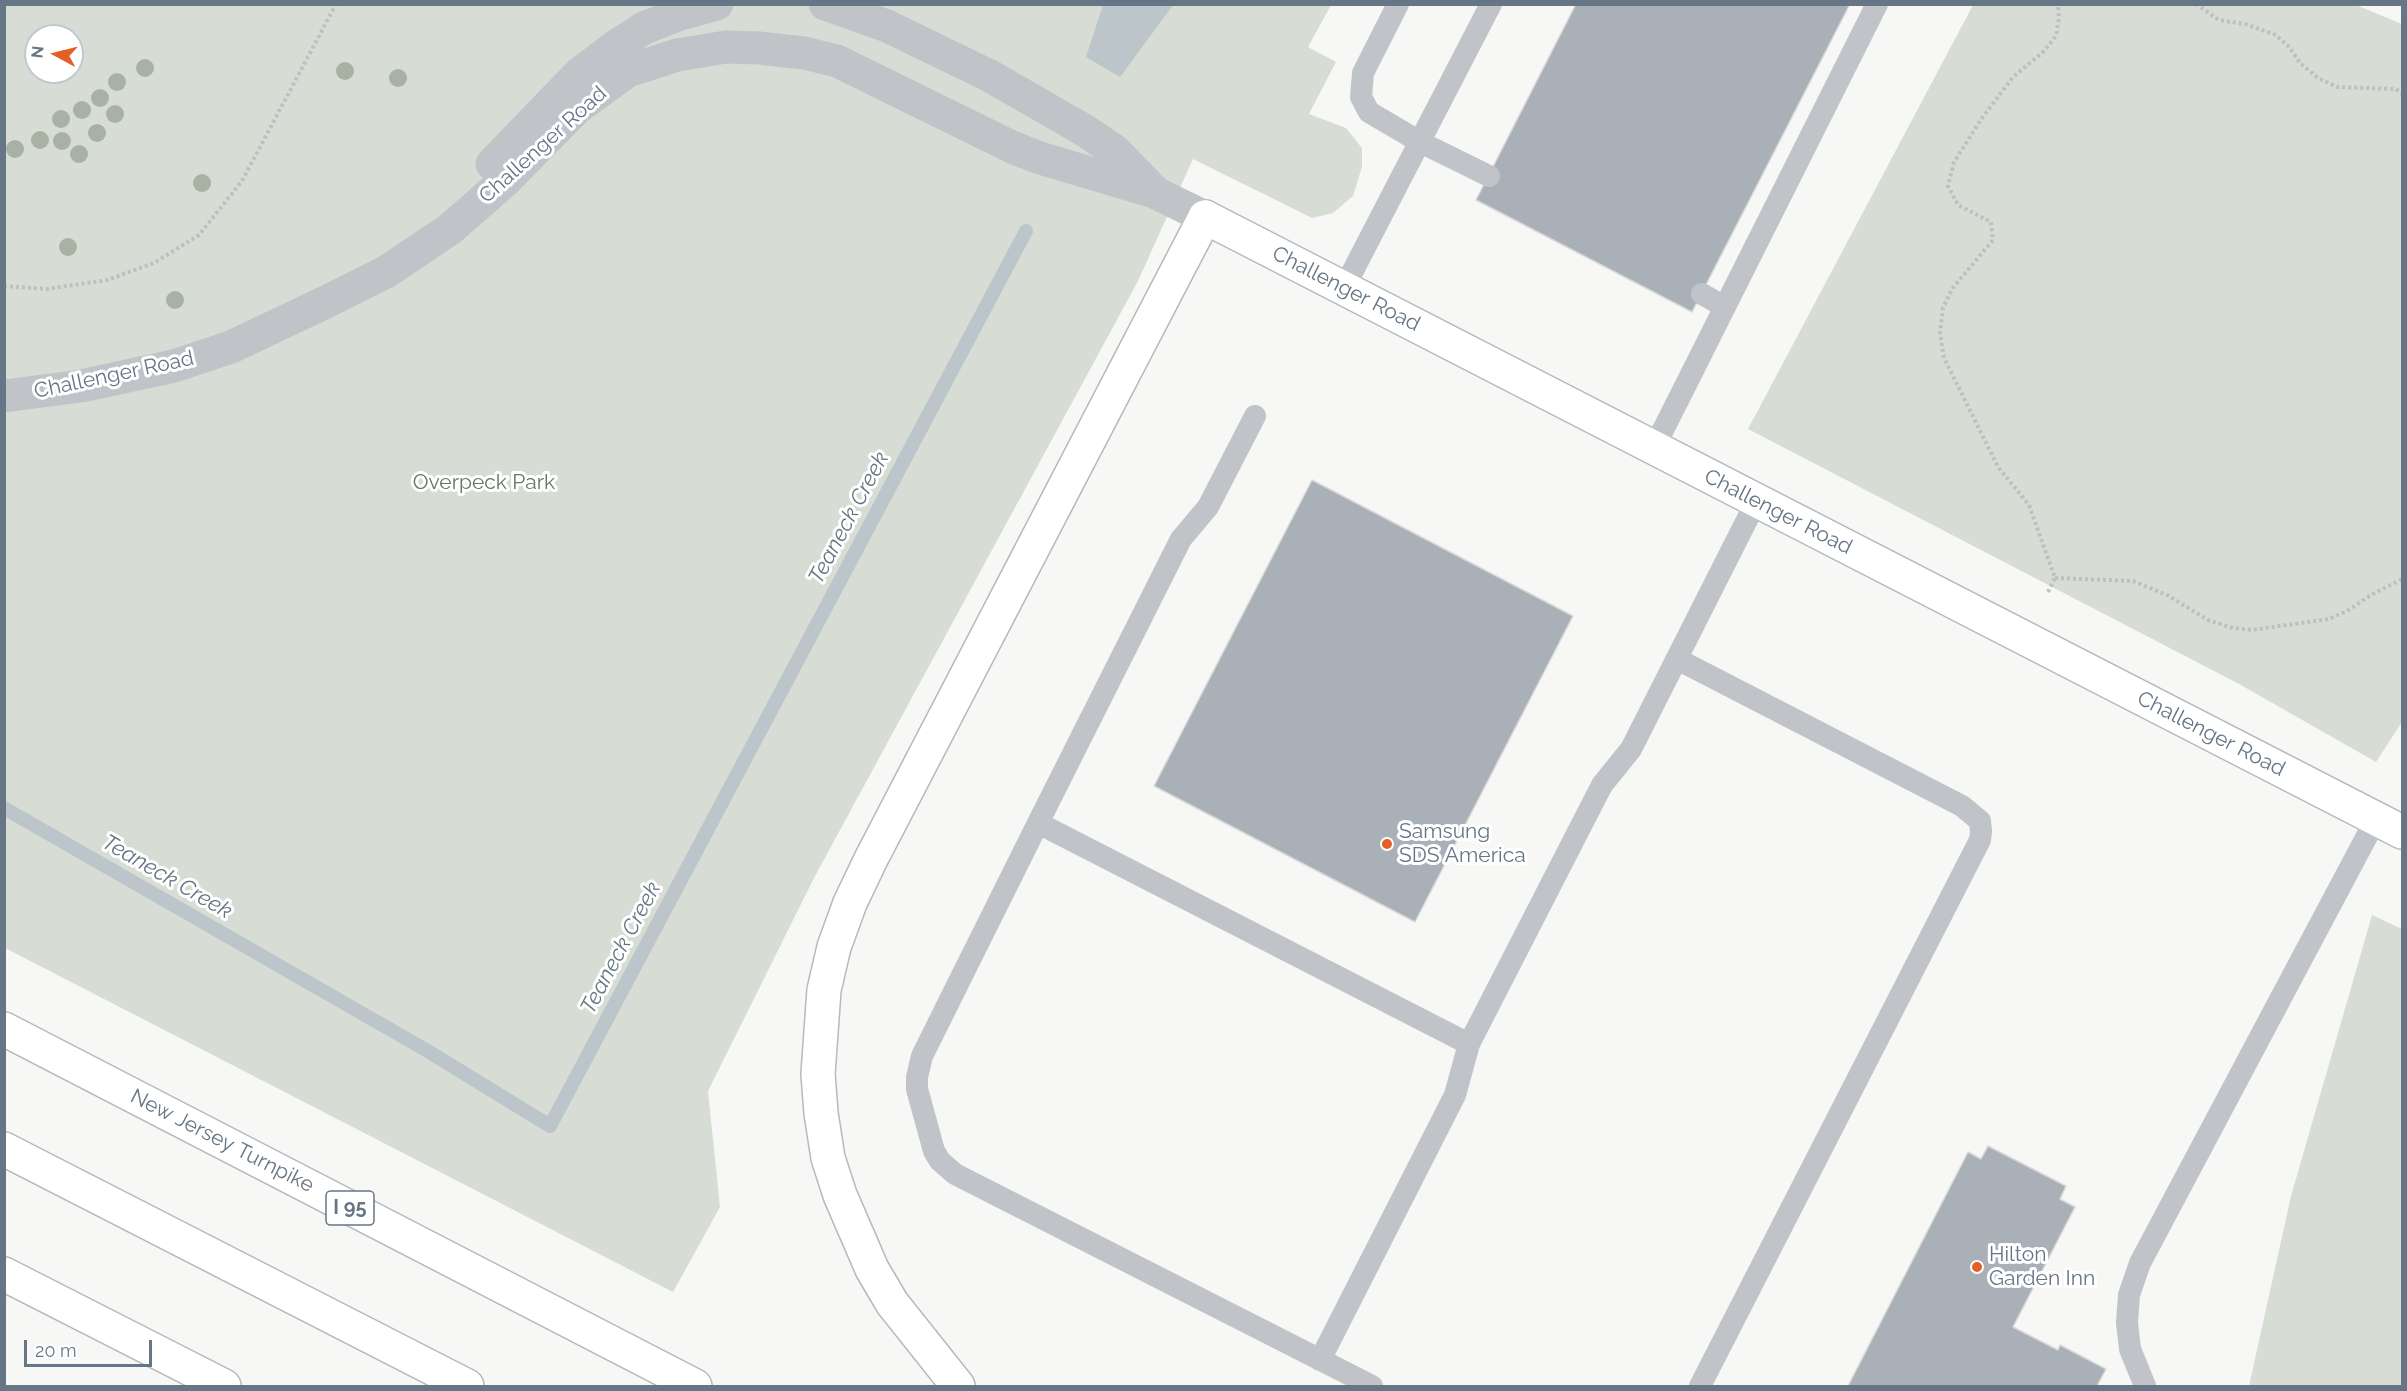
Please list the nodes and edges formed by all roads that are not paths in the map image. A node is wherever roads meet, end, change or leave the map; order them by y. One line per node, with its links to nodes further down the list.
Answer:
1 (717, 4): 10 (street, Challenger Road)
2 (825, 4): 8 (street, Challenger Road)
3 (1398, 4): 6 (lane)
4 (1491, 4): 6 (lane)
5 (1877, 4): 13 (lane)
6 (1420, 142): 7 (lane); 11 (lane)
7 (1489, 176)
8 (1154, 192): 9 (street, Challenger Road); 10 (street, Challenger Road)
9 (1205, 217): 11 (main road, Challenger Road); 29 (main road)
10 (386, 272): 14 (street, Challenger Road)
11 (1344, 288): 16 (main road, Challenger Road)
12 (1702, 294): 13 (lane)
13 (1725, 307): 16 (lane)
14 (4, 396)
15 (1255, 416): 19 (lane)
16 (1654, 448): 17 (main road, Challenger Road)
17 (1757, 500): 18 (lane); 20 (main road, Challenger Road)
18 (1677, 659): 22 (lane); 31 (lane)
19 (1038, 824): 22 (lane); 25 (lane)
20 (2389, 826): 32 (lane)
21 (4, 1029): 28 (main road, New Jersey Turnpike / I 95)
22 (1469, 1044): 25 (lane)
23 (4, 1149): 27 (main road)
24 (4, 1274): 26 (main road)
25 (1320, 1360): 30 (lane)
26 (224, 1386)
27 (467, 1386)
28 (694, 1386)
29 (958, 1386)
30 (1372, 1386)
31 (1700, 1386)
32 (2145, 1386)

